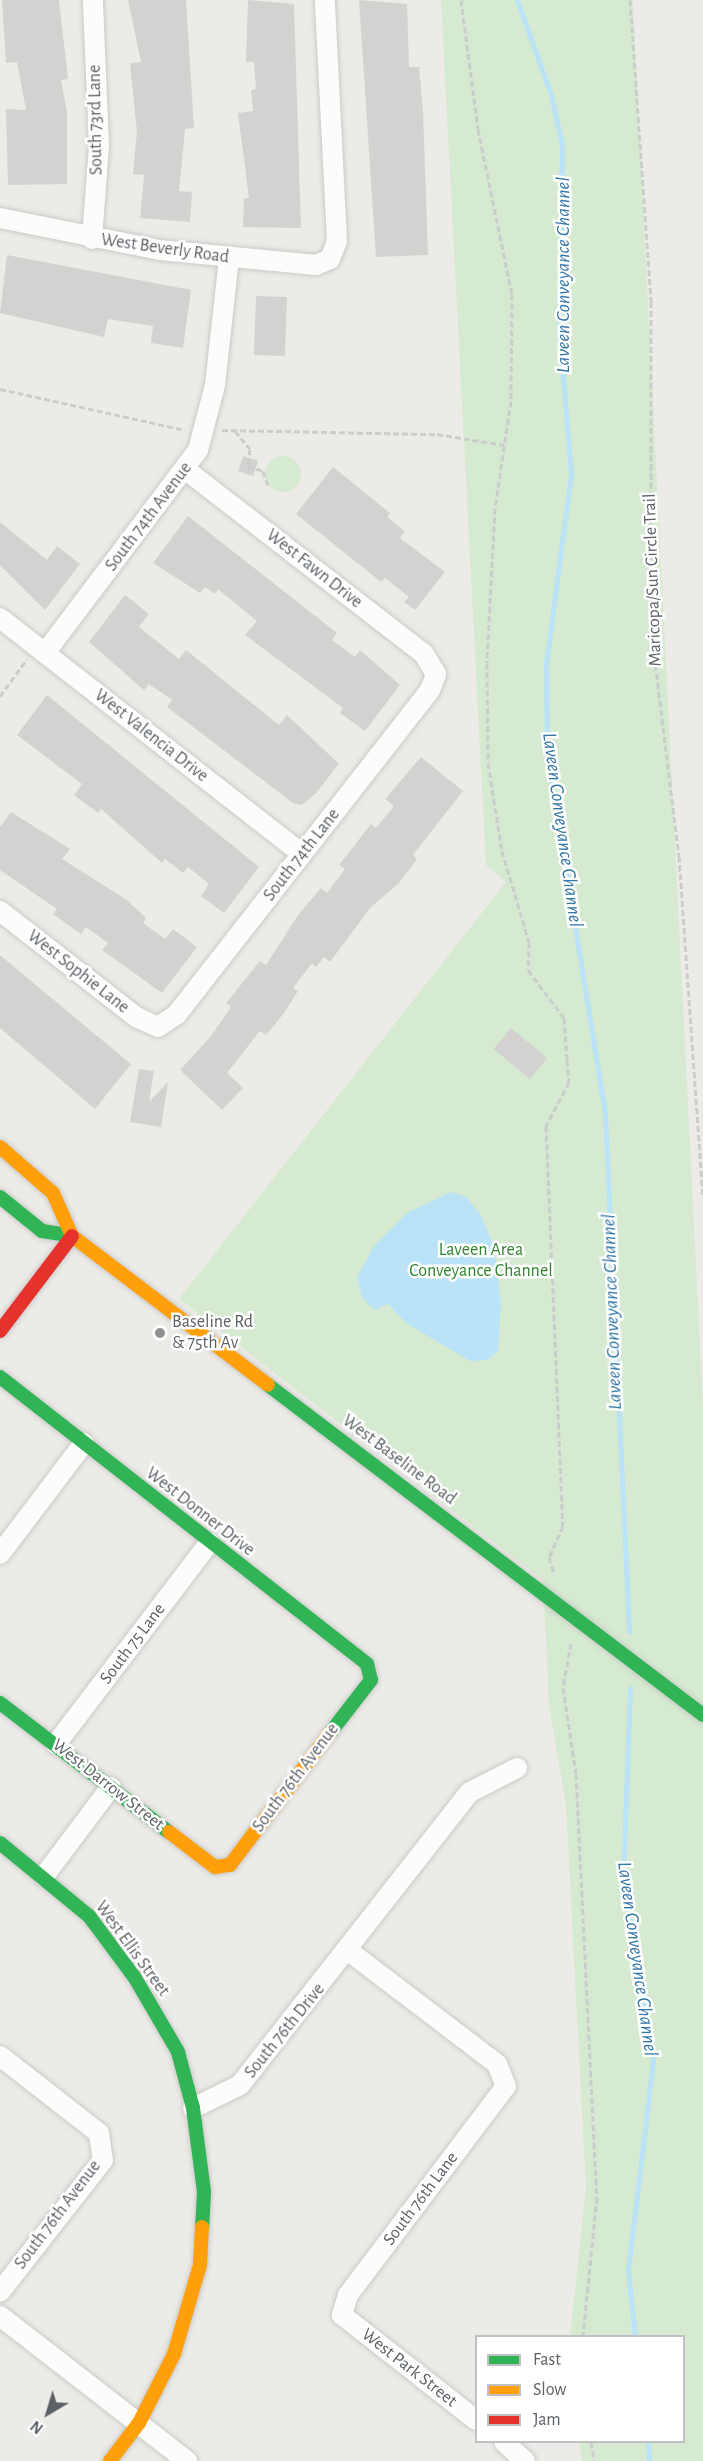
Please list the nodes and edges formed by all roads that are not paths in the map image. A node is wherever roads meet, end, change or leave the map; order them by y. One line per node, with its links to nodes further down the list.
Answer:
1 (93, 0): 4 (street, South 73rd Lane)
2 (325, 0): 5 (street, West Beverly Road)
3 (0, 218): 4 (street, West Beverly Road)
4 (92, 239): 5 (street, West Beverly Road)
5 (229, 258): 6 (street, South 74th Avenue)
6 (186, 470): 8 (street, South 74th Avenue); 9 (street, West Fawn Drive)
7 (0, 618): 8 (street, West Valencia Drive)
8 (40, 649): 10 (street, West Valencia Drive)
9 (436, 674): 10 (street, South 74th Lane)
10 (302, 854): 12 (street, South 74th Lane)
11 (0, 911): 12 (street, West Sophie Lane)
12 (158, 1028)
13 (0, 1147): 15 (street, West Baseline Road)
14 (0, 1197): 15 (street, West Baseline Road)
15 (72, 1236): 16 (street); 23 (street, West Baseline Road)
16 (0, 1331)
17 (0, 1377): 18 (street, West Donner Drive)
18 (84, 1443): 19 (street, West Donner Drive); 20 (street)
19 (209, 1544): 21 (street, West Donner Drive); 24 (street, South 75 Lane)
20 (0, 1554)
21 (371, 1680): 28 (street, South 76th Avenue)
22 (0, 1703): 24 (street, West Darrow Street)
23 (703, 1715)
24 (56, 1744): 26 (street, West Darrow Street)
25 (517, 1768): 30 (street, South 76th Drive)
26 (111, 1787): 28 (street, West Darrow Street); 29 (street)
27 (0, 1843): 29 (street, West Ellis Street)
28 (215, 1868)
29 (44, 1876): 32 (street, West Ellis Street)
30 (350, 1952): 32 (street, South 76th Drive); 34 (street, South 76th Lane)
31 (0, 2056): 33 (street, South 76th Avenue)
32 (193, 2108): 37 (street)
33 (0, 2292)
34 (342, 2315): 36 (street, West Park Street)
35 (0, 2316): 37 (street)
36 (475, 2418)
37 (139, 2423): 39 (street); 40 (street)
38 (505, 2443): 41 (street)
39 (110, 2461)
40 (187, 2461)
41 (525, 2461)

